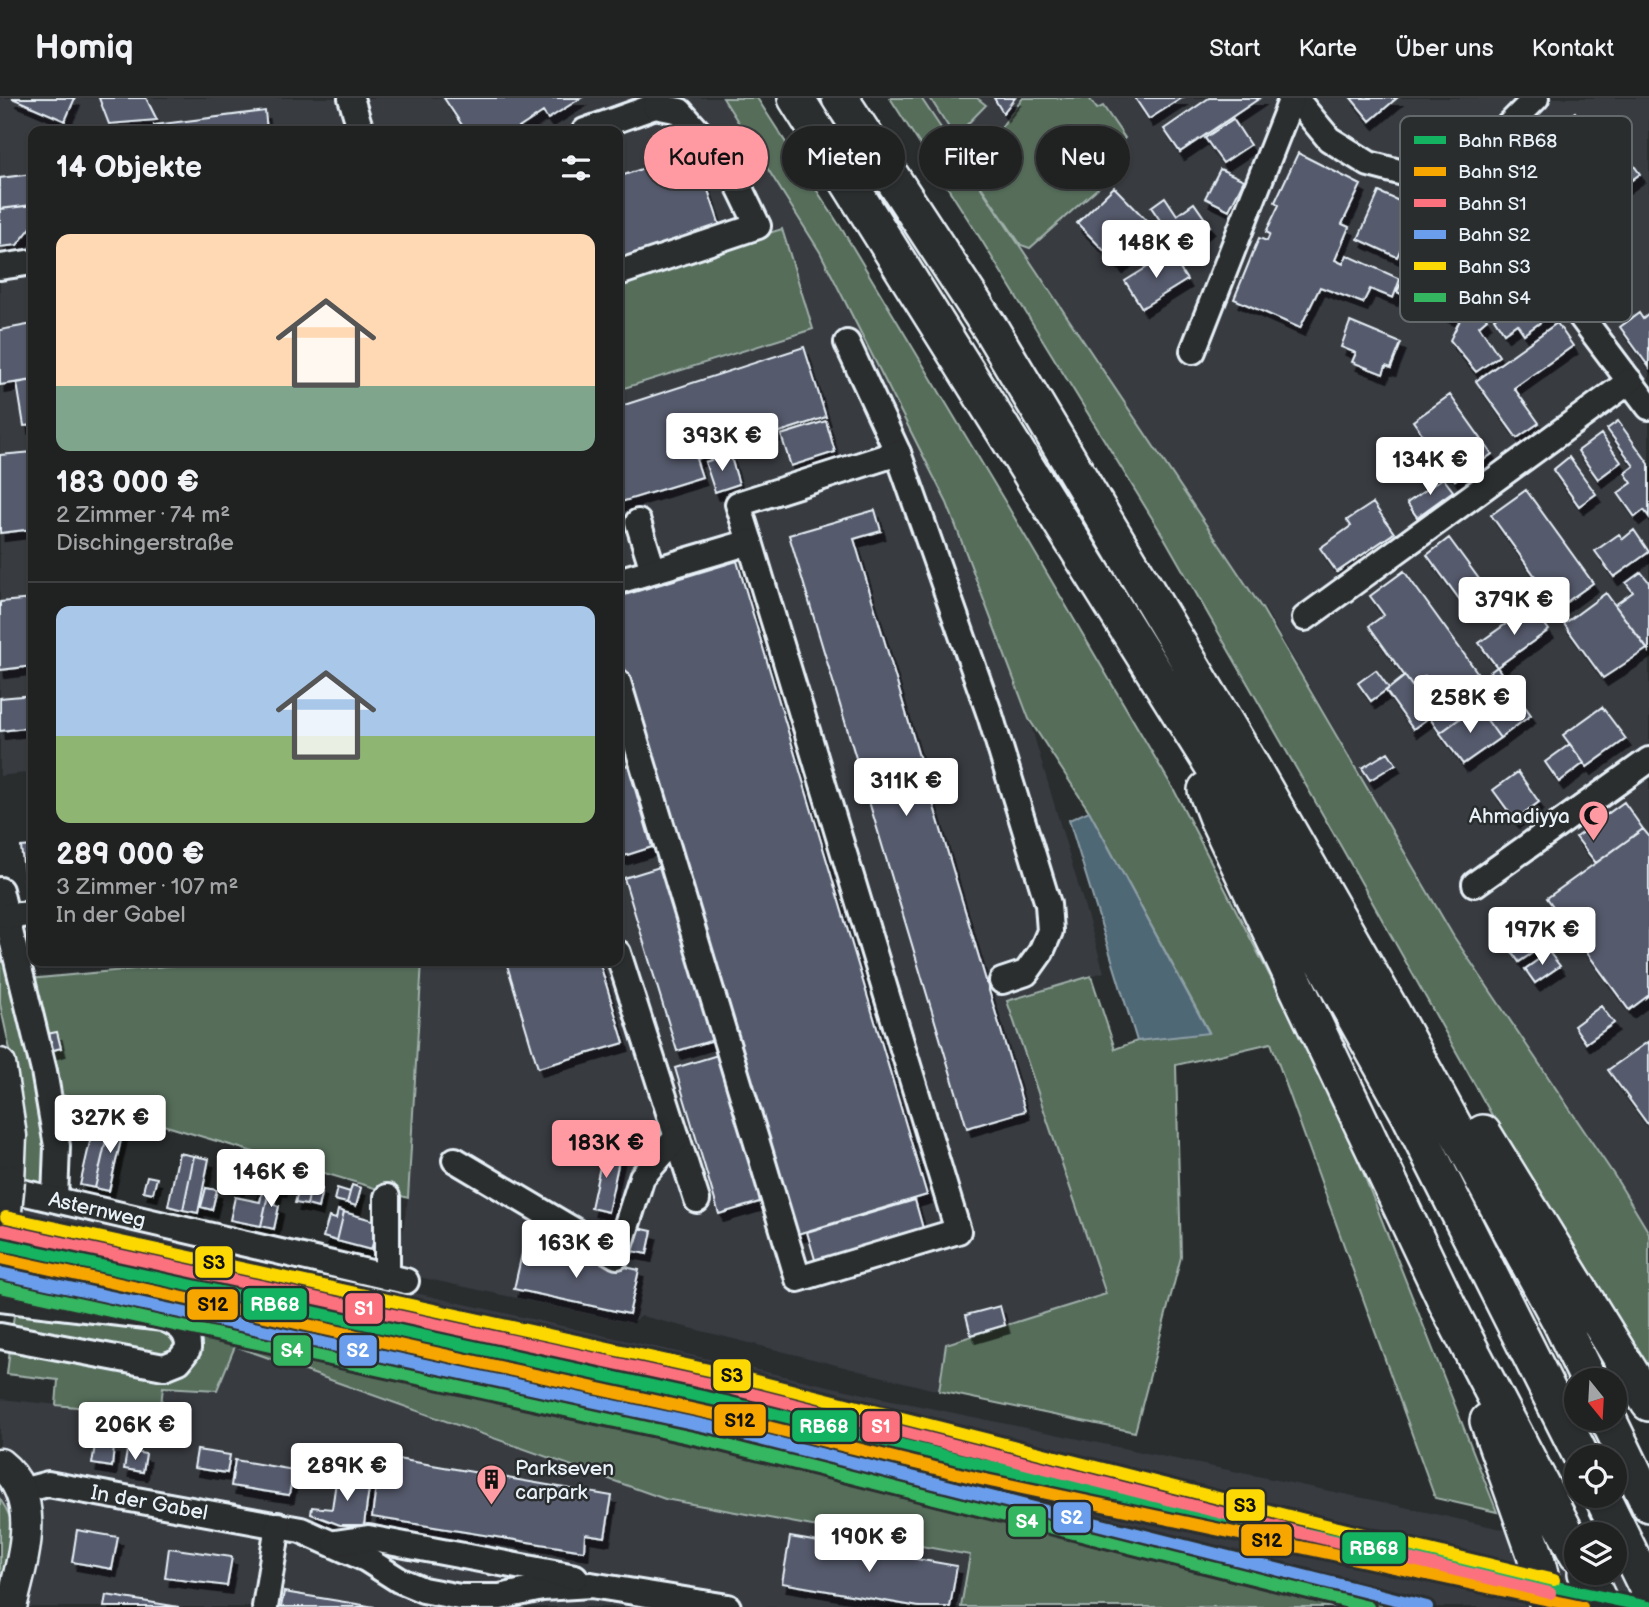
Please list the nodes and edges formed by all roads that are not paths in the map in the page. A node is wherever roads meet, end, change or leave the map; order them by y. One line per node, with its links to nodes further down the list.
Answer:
1 (351, 98): 8 (street)
2 (796, 98): 25 (highway)
3 (840, 98): 34 (highway)
4 (1293, 98): 10 (street); 16 (street)
5 (1536, 98): 7 (street)
6 (655, 102): 9 (street); 13 (street)
7 (1518, 116)
8 (359, 126)
9 (597, 126)
10 (1400, 172)
11 (28, 263): 12 (street)
12 (0, 267)
13 (623, 271)
14 (1586, 322): 17 (street)
15 (847, 344): 19 (street)
16 (1193, 351)
17 (1630, 381): 18 (street); 24 (street)
18 (1649, 407)
19 (898, 453): 21 (street); 33 (street)
20 (638, 522): 22 (street)
21 (750, 542): 22 (street); 26 (street)
22 (653, 570): 23 (street)
23 (623, 579)
24 (1305, 618)
25 (1167, 689): 44 (highway); 49 (highway)
26 (623, 699)
27 (1649, 760): 28 (street)
28 (1475, 884)
29 (0, 890): 31 (street, Asternweg)
30 (28, 914): 31 (street)
31 (6, 916): 40 (street, Asternweg)
32 (622, 966): 36 (street)
33 (1002, 981)
34 (1394, 1014): 46 (highway); 47 (highway)
35 (0, 1064): 38 (main road)
36 (677, 1137): 37 (street); 41 (street)
37 (455, 1160)
38 (4, 1184): 40 (street); 42 (main road, bridge)
39 (387, 1197): 40 (street, Asternweg)
40 (55, 1198)
41 (697, 1200)
42 (0, 1268)
43 (0, 1299): 45 (street)
44 (1449, 1308): 55 (highway); 64 (highway)
45 (0, 1336)
46 (1583, 1368)
47 (1649, 1403)
48 (1614, 1432): 52 (highway)
49 (1575, 1445)
50 (0, 1464): 51 (main road)
51 (38, 1480): 54 (street, In der Gabel); 61 (main road)
52 (1649, 1504)
53 (1608, 1508): 59 (highway)
54 (278, 1525): 56 (street, In der Gabel); 62 (street)
55 (1564, 1527)
56 (335, 1543): 57 (street); 60 (street, In der Gabel)
57 (591, 1585): 60 (street, In der Gabel); 63 (street, In der Gabel)
58 (1592, 1585): 65 (highway)
59 (1649, 1592)
60 (541, 1598)
61 (10, 1607)
62 (265, 1607)
63 (728, 1607)
64 (1548, 1607)
65 (1602, 1607)

